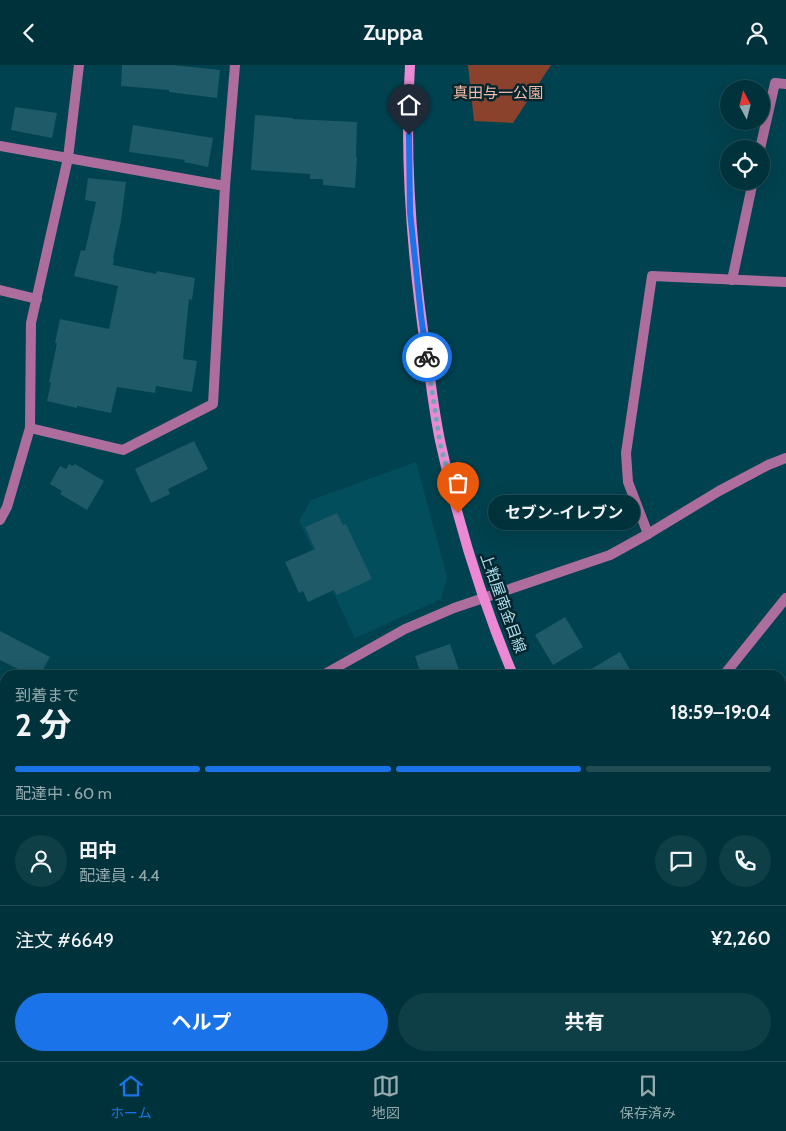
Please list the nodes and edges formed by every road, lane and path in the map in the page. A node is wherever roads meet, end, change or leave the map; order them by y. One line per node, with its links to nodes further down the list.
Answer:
1 (79, 65): 7 (street)
2 (235, 65): 8 (street)
3 (410, 65): 18 (main road, 上粕屋南金目線)
4 (786, 84): 5 (street)
5 (762, 140)
6 (0, 146): 7 (street)
7 (68, 158): 8 (street); 13 (street)
8 (225, 186): 14 (street)
9 (752, 190): 10 (street)
10 (732, 280): 11 (street); 17 (street)
11 (786, 282)
12 (0, 290): 13 (street)
13 (37, 299): 14 (street)
14 (30, 428): 16 (street)
15 (786, 458): 17 (street)
16 (0, 520)
17 (648, 534): 18 (street)
18 (483, 597): 20 (street); 21 (main road, 上粕屋南金目線)
19 (786, 598): 22 (street)
20 (331, 670)
21 (511, 670)
22 (728, 670)

